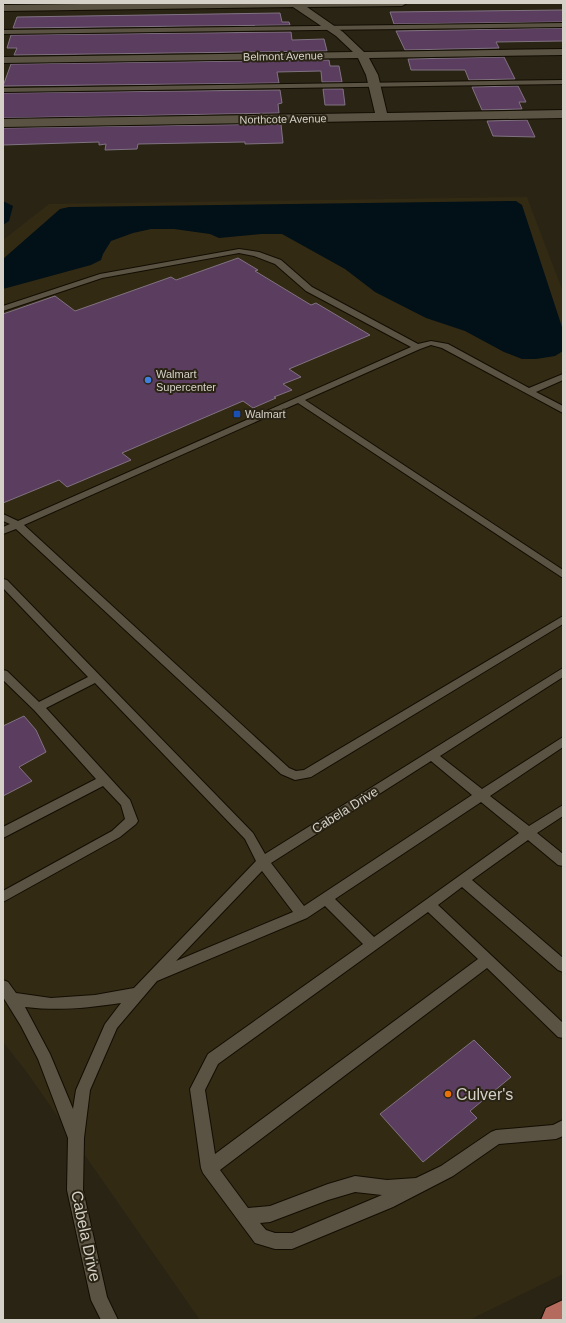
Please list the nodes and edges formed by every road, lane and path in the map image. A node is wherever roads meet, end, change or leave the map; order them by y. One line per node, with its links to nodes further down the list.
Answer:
1 (402, 3): 2 (street)
2 (295, 4): 3 (street); 5 (street)
3 (3, 8)
4 (563, 26): 5 (lane)
5 (332, 28): 6 (lane); 8 (street)
6 (3, 32)
7 (563, 52): 8 (street, Belmont Avenue)
8 (361, 55): 9 (street, Belmont Avenue); 11 (street)
9 (3, 60)
10 (563, 82): 11 (lane)
11 (374, 85): 12 (lane); 14 (street)
12 (3, 90)
13 (563, 114): 14 (street, Northcote Avenue)
14 (382, 117): 15 (street, Northcote Avenue)
15 (3, 123)
16 (3, 309): 17 (lane)
17 (417, 347): 19 (lane); 20 (lane)
18 (563, 377): 19 (lane)
19 (530, 391): 21 (lane)
20 (299, 400): 23 (lane); 25 (lane)
21 (563, 410)
22 (3, 517): 23 (lane)
23 (18, 525): 24 (lane); 27 (lane)
24 (3, 531)
25 (563, 574)
26 (3, 582): 30 (lane)
27 (563, 618)
28 (563, 672): 33 (lane, Cabela Drive)
29 (3, 674): 31 (lane)
30 (96, 678): 31 (lane); 40 (lane)
31 (38, 707): 34 (lane)
32 (563, 741): 35 (lane, Cabela Drive)
33 (431, 755): 35 (lane); 40 (lane, Cabela Drive)
34 (104, 780): 37 (lane); 42 (lane)
35 (482, 795): 38 (lane); 43 (lane, Cabela Drive)
36 (563, 810): 38 (lane)
37 (3, 833)
38 (528, 833): 39 (lane); 41 (lane)
39 (563, 861)
40 (262, 862): 45 (lane); 49 (lane, Cabela Drive)
41 (463, 880): 44 (lane); 48 (lane)
42 (3, 897)
43 (326, 898): 45 (lane, Cabela Drive); 46 (lane)
44 (429, 904): 46 (lane); 47 (lane)
45 (302, 914): 49 (lane, Cabela Drive)
46 (373, 945): 56 (lane)
47 (487, 960): 53 (lane); 56 (lane)
48 (563, 966)
49 (151, 978): 51 (lane, Cabela Drive)
50 (3, 986): 52 (lane)
51 (137, 994): 52 (lane); 55 (lane, Cabela Drive)
52 (13, 999): 55 (lane)
53 (563, 1032)
54 (563, 1128): 57 (lane)
55 (76, 1138): 60 (lane, Cabela Drive)
56 (209, 1168): 58 (lane)
57 (417, 1186): 58 (lane); 58 (lane)
58 (244, 1216)
59 (563, 1317): 61 (highway)
60 (110, 1320)
61 (558, 1320)

